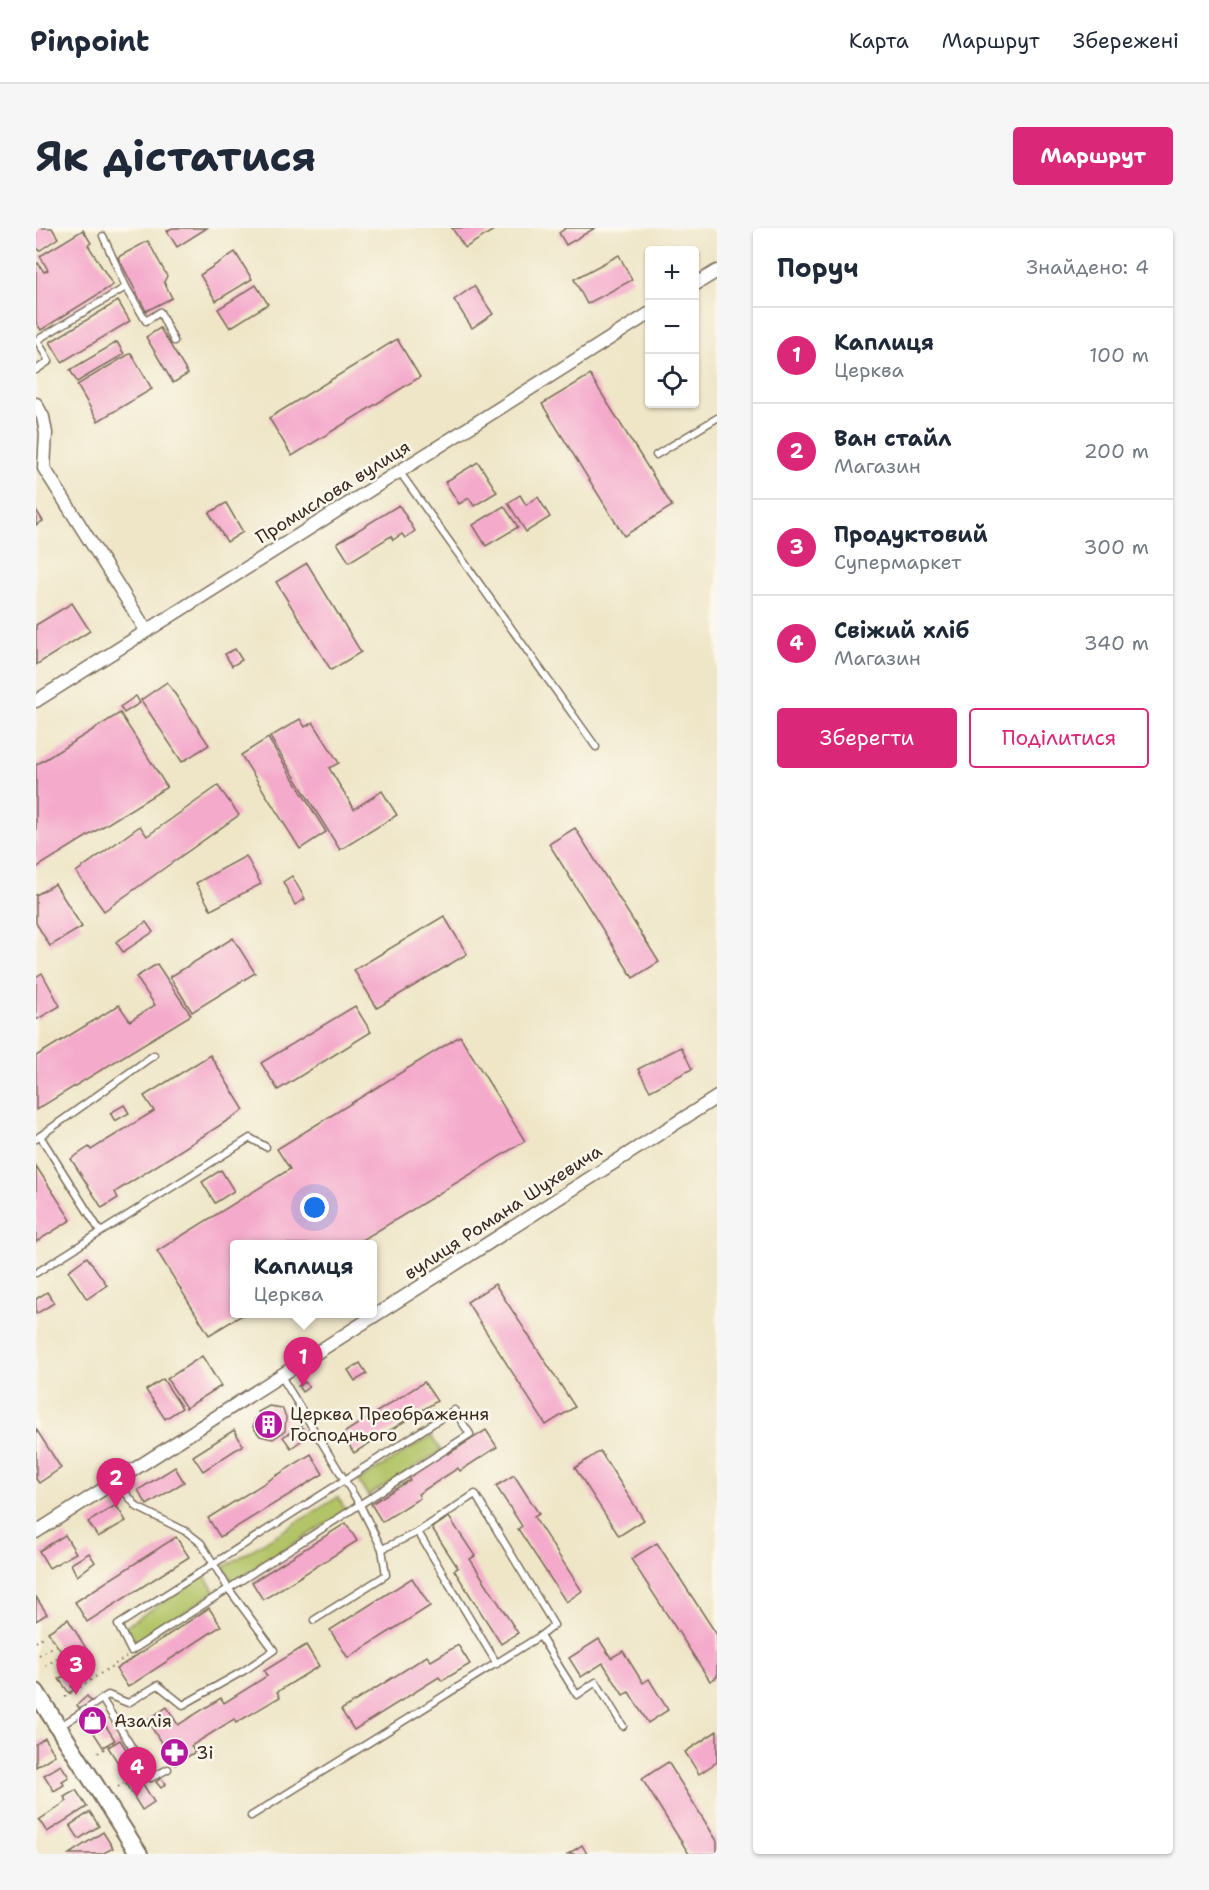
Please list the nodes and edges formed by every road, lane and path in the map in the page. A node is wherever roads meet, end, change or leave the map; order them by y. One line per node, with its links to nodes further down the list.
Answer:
1 (103, 236): 4 (lane)
2 (717, 271): 3 (street)
3 (699, 282)
4 (126, 287): 6 (lane); 7 (lane)
5 (645, 317): 11 (street, Промислова вулиця)
6 (174, 341)
7 (36, 370)
8 (36, 404): 12 (street)
9 (717, 418): 10 (lane)
10 (656, 456)
11 (399, 471): 12 (street, Промислова вулиця); 14 (lane)
12 (146, 630): 13 (street, Промислова вулиця)
13 (36, 701)
14 (596, 747)
15 (154, 1055): 17 (lane)
16 (717, 1097): 21 (street, вулиця Романа Шухевича)
17 (37, 1138): 19 (lane)
18 (267, 1147): 19 (lane)
19 (100, 1232): 20 (lane)
20 (36, 1273)
21 (377, 1315)
22 (372, 1318): 23 (street, вулиця Романа Шухевича)
23 (281, 1376): 24 (lane); 25 (street, вулиця Романа Шухевича)
24 (344, 1480): 26 (lane); 26 (lane); 30 (lane)
25 (116, 1481): 27 (street, вулиця Романа Шухевича); 30 (lane)
26 (360, 1505): 29 (lane); 31 (lane)
27 (36, 1532)
28 (418, 1532): 29 (lane); 34 (lane); 39 (lane)
29 (382, 1549): 32 (lane)
30 (212, 1564): 31 (lane); 31 (lane)
31 (228, 1588): 42 (lane)
32 (314, 1620)
33 (45, 1635): 35 (path)
34 (540, 1636): 39 (lane); 43 (lane)
35 (36, 1642)
36 (52, 1647): 37 (path)
37 (39, 1655)
38 (57, 1658): 40 (path)
39 (497, 1664): 50 (lane)
40 (46, 1666)
41 (36, 1692): 44 (main road)
42 (102, 1699): 44 (lane); 45 (lane)
43 (623, 1726)
44 (58, 1727): 51 (main road)
45 (124, 1735): 46 (path); 47 (lane)
46 (98, 1753)
47 (145, 1769): 48 (lane); 49 (path)
48 (168, 1769)
49 (118, 1787)
50 (251, 1816)
51 (139, 1854)

